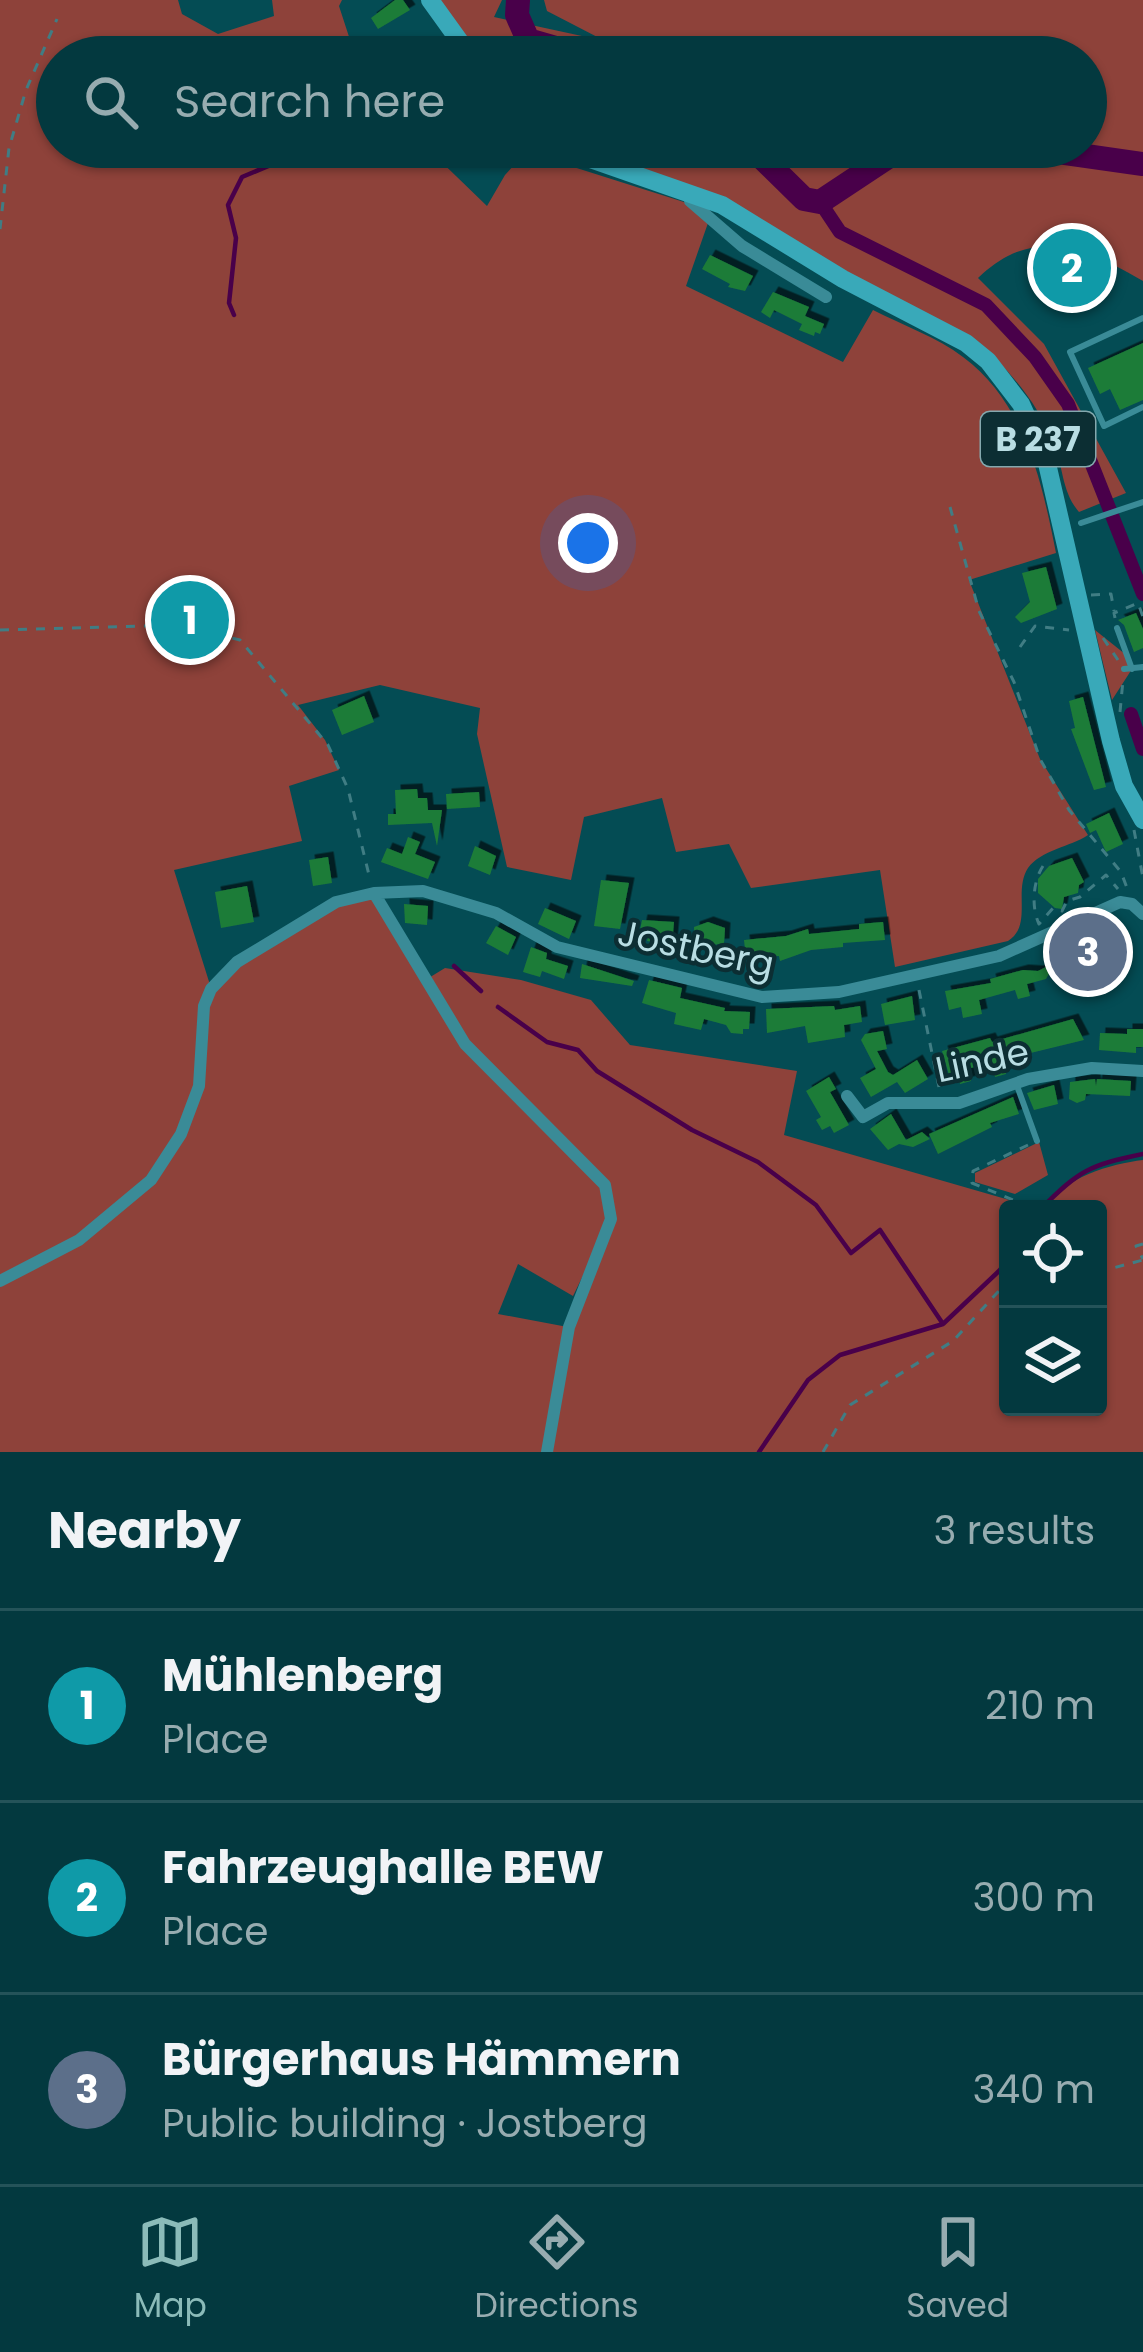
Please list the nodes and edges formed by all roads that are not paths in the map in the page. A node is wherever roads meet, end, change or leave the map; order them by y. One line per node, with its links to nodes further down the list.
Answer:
1 (430, 0): 2 (main road)
2 (456, 36)
3 (620, 168): 4 (main road, B 237)
4 (690, 191): 5 (street); 12 (main road, B 237)
5 (826, 297)
6 (1143, 317): 7 (lane)
7 (1143, 407)
8 (1143, 502): 9 (lane)
9 (1081, 523)
10 (1117, 628): 11 (lane)
11 (1143, 667)
12 (1138, 824)
13 (374, 893): 14 (street, Jostberg); 19 (street, Jostberg); 20 (street)
14 (1143, 914)
15 (1143, 1071): 16 (street, Linde)
16 (1016, 1083): 17 (street, Linde); 18 (lane)
17 (848, 1096)
18 (1037, 1141)
19 (0, 1282)
20 (547, 1452)

